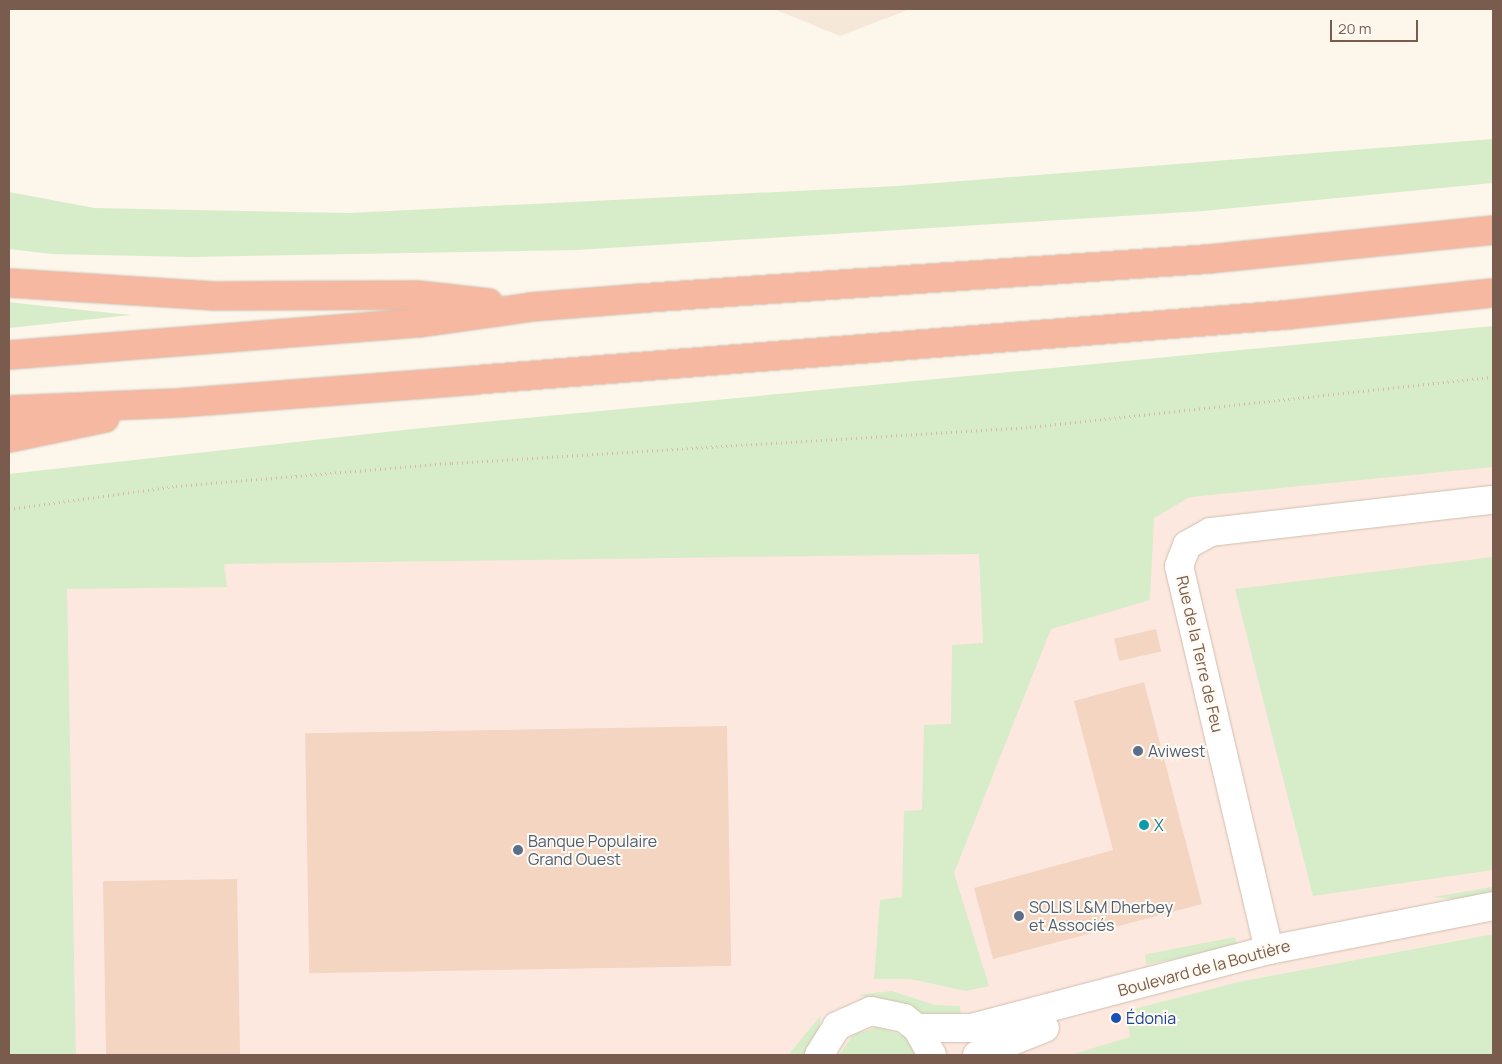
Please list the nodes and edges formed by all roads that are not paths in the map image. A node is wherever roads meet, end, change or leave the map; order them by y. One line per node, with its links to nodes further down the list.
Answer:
1 (1493, 230): 4 (highway)
2 (9, 283): 4 (highway)
3 (1493, 293): 6 (highway)
4 (531, 307): 5 (highway)
5 (9, 355)
6 (178, 403): 7 (highway); 8 (highway)
7 (9, 410)
8 (9, 438)
9 (1493, 500): 12 (street, Rue de la Terre de Feu)
10 (1493, 906): 12 (street, Boulevard de la Boutière)
11 (1493, 924): 16 (street, Boulevard de la Boutière)
12 (1269, 950): 13 (street, Boulevard de la Boutière)
13 (917, 1028): 14 (street); 15 (street)
14 (818, 1054)
15 (932, 1055)
16 (977, 1055)

